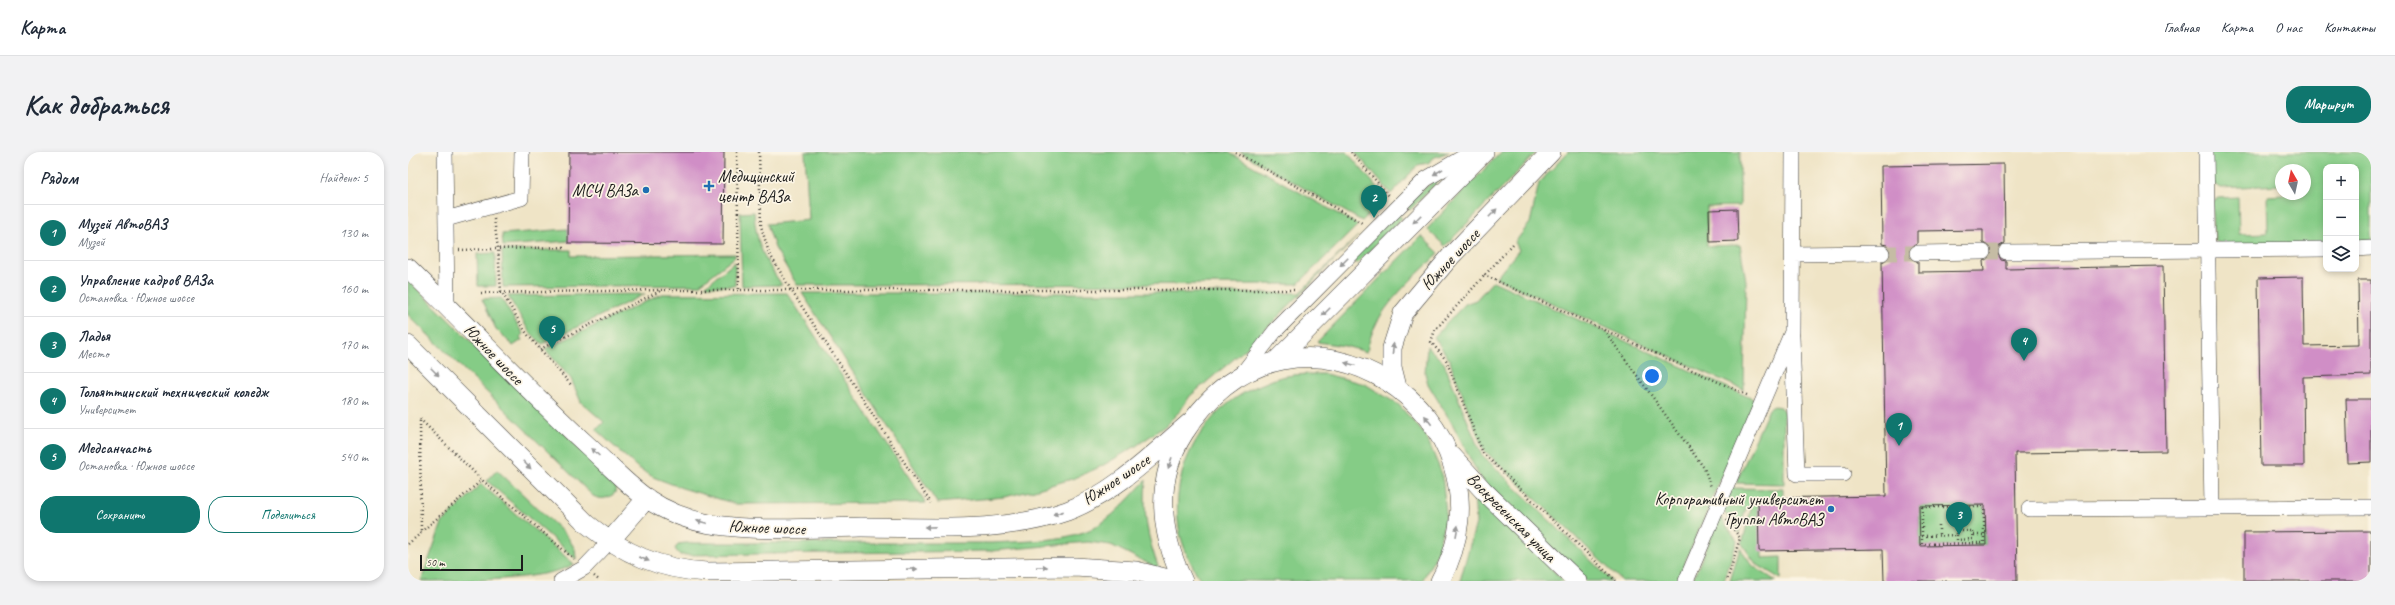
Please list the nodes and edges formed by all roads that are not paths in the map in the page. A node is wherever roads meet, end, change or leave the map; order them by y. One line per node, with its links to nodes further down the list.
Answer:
1 (445, 152): 8 (street)
2 (522, 152): 8 (street)
3 (1472, 152): 23 (street, one-way to 23)
4 (1484, 152): 22 (main road, one-way to 22)
5 (1551, 152): 24 (main road, Южное шоссе, one-way to 5)
6 (1793, 152): 17 (street)
7 (2206, 152): 11 (street)
8 (446, 219): 19 (street)
9 (2359, 248): 10 (street)
10 (2371, 248)
11 (2207, 249): 12 (street); 15 (street); 30 (street)
12 (2323, 249)
13 (1917, 252): 14 (street)
14 (1983, 252)
15 (2006, 252)
16 (1882, 253): 17 (street)
17 (1793, 254): 20 (street)
18 (408, 268): 19 (main road, Южное шоссе)
19 (447, 305): 28 (main road, Южное шоссе, one-way to 19)
20 (1792, 332): 27 (street); 42 (street)
21 (408, 345): 32 (main road, one-way to 32)
22 (1276, 360): 23 (main road); 24 (main road, one-way to 22)
23 (1242, 374): 25 (main road)
24 (1397, 387): 26 (main road, one-way to 24)
25 (1192, 420): 28 (main road, Южное шоссе, one-way to 28); 39 (main road, one-way to 39)
26 (1448, 453): 40 (main road, one-way to 26); 41 (main road, Воскресенская улица)
27 (1842, 474)
28 (647, 498): 32 (main road)
29 (2371, 507): 30 (street)
30 (2212, 508): 31 (street)
31 (2029, 509)
32 (609, 542): 33 (street); 34 (main road, one-way to 34)
33 (584, 568): 35 (street); 36 (street)
34 (762, 571): 37 (street); 38 (main road, one-way to 38)
35 (561, 581)
36 (572, 581)
37 (743, 581)
38 (1177, 581)
39 (1183, 581)
40 (1440, 581)
41 (1577, 581)
42 (1686, 581)

